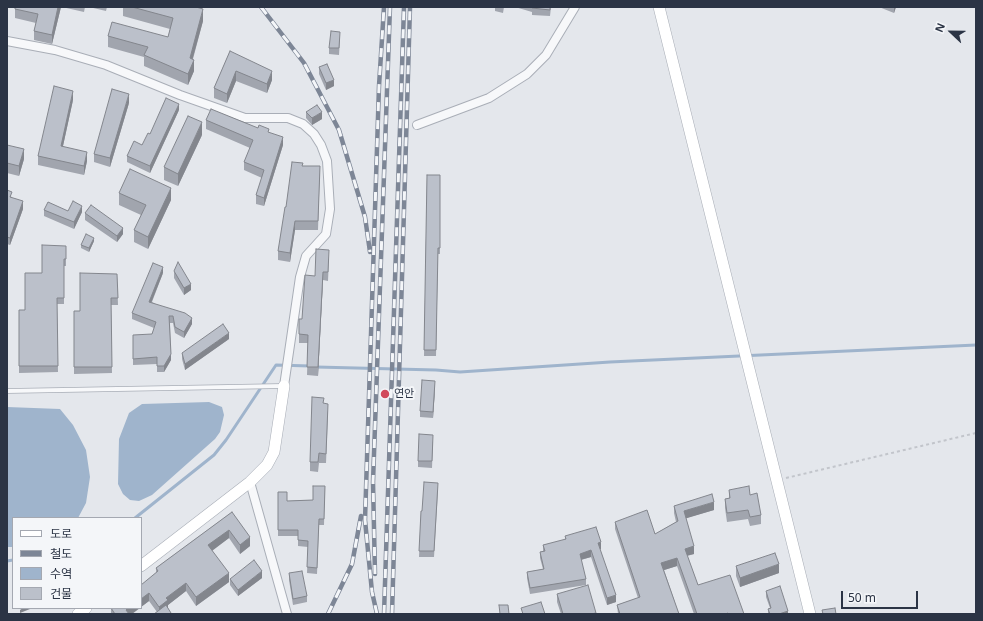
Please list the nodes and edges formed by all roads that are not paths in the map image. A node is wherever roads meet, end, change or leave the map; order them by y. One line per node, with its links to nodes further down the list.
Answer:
1 (575, 7): 4 (street)
2 (659, 7): 10 (street)
3 (7, 41): 5 (street)
4 (417, 125)
5 (284, 386): 6 (lane); 7 (street)
6 (7, 391)
7 (250, 482): 8 (street); 9 (street)
8 (142, 565)
9 (287, 614)
10 (810, 614)

